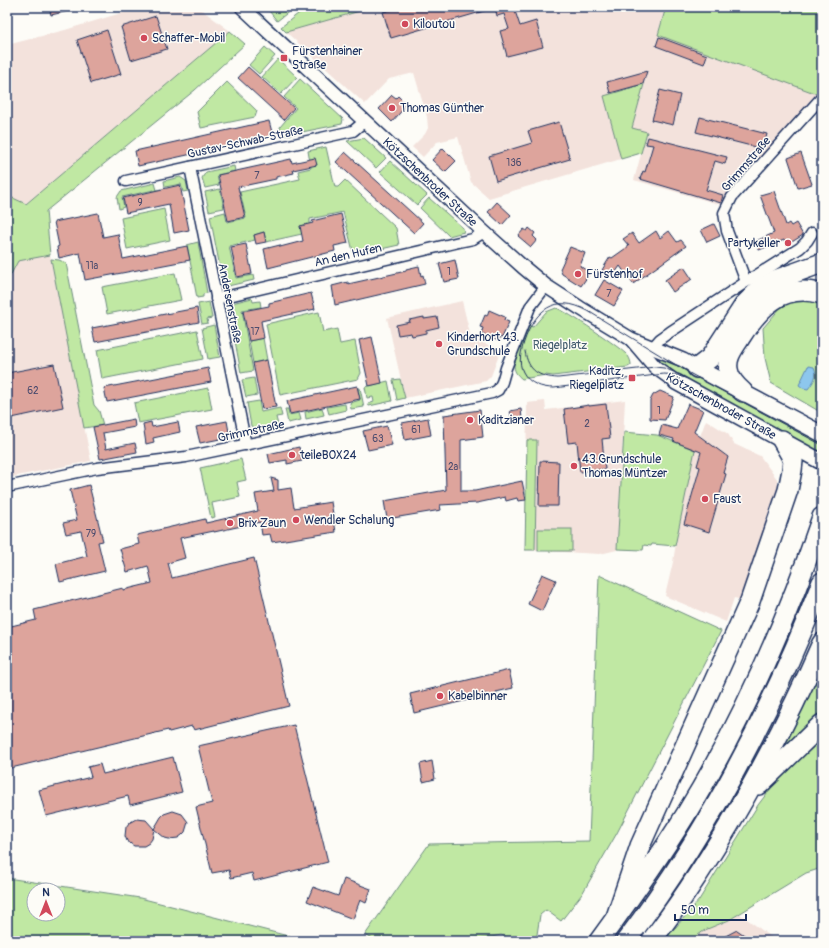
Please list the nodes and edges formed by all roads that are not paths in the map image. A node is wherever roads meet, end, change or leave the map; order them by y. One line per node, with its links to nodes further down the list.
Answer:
1 (242, 7): 3 (street, Kötzschenbroder Straße)
2 (822, 97): 9 (street, Grimmstraße)
3 (365, 121): 4 (street, Gustav-Schwab-Straße); 6 (street, Kötzschenbroder Straße)
4 (190, 167): 5 (street, Gustav-Schwab-Straße); 12 (street, Andersenstraße)
5 (126, 181)
6 (484, 232): 10 (street, Kötzschenbroder Straße); 12 (street, An den Hufen)
7 (812, 233): 9 (street)
8 (822, 263): 15 (highway)
9 (746, 282): 14 (street)
10 (546, 286): 13 (street, Kötzschenbroder Straße); 20 (street, Grimmstraße)
11 (822, 294): 17 (highway)
12 (216, 299): 20 (street, Andersenstraße)
13 (631, 339): 14 (street, Kötzschenbroder Straße); 16 (street, Kötzschenbroder Straße)
14 (653, 347): 15 (street, Kötzschenbroder Straße)
15 (697, 368): 17 (main road, Kötzschenbroder Straße)
16 (676, 382): 19 (main road, Kötzschenbroder Straße)
17 (743, 392): 18 (main road, Kötzschenbroder Straße)
18 (822, 434)
19 (782, 440): 21 (main road, Kötzschenbroder Straße); 28 (highway)
20 (246, 445): 22 (street, Grimmstraße)
21 (820, 461)
22 (7, 486)
23 (822, 517): 28 (highway)
24 (822, 582): 30 (highway)
25 (822, 643): 27 (highway)
26 (822, 724): 27 (highway)
27 (741, 806): 31 (highway)
28 (616, 917): 29 (highway)
29 (599, 941)
30 (626, 941)
31 (651, 941)

